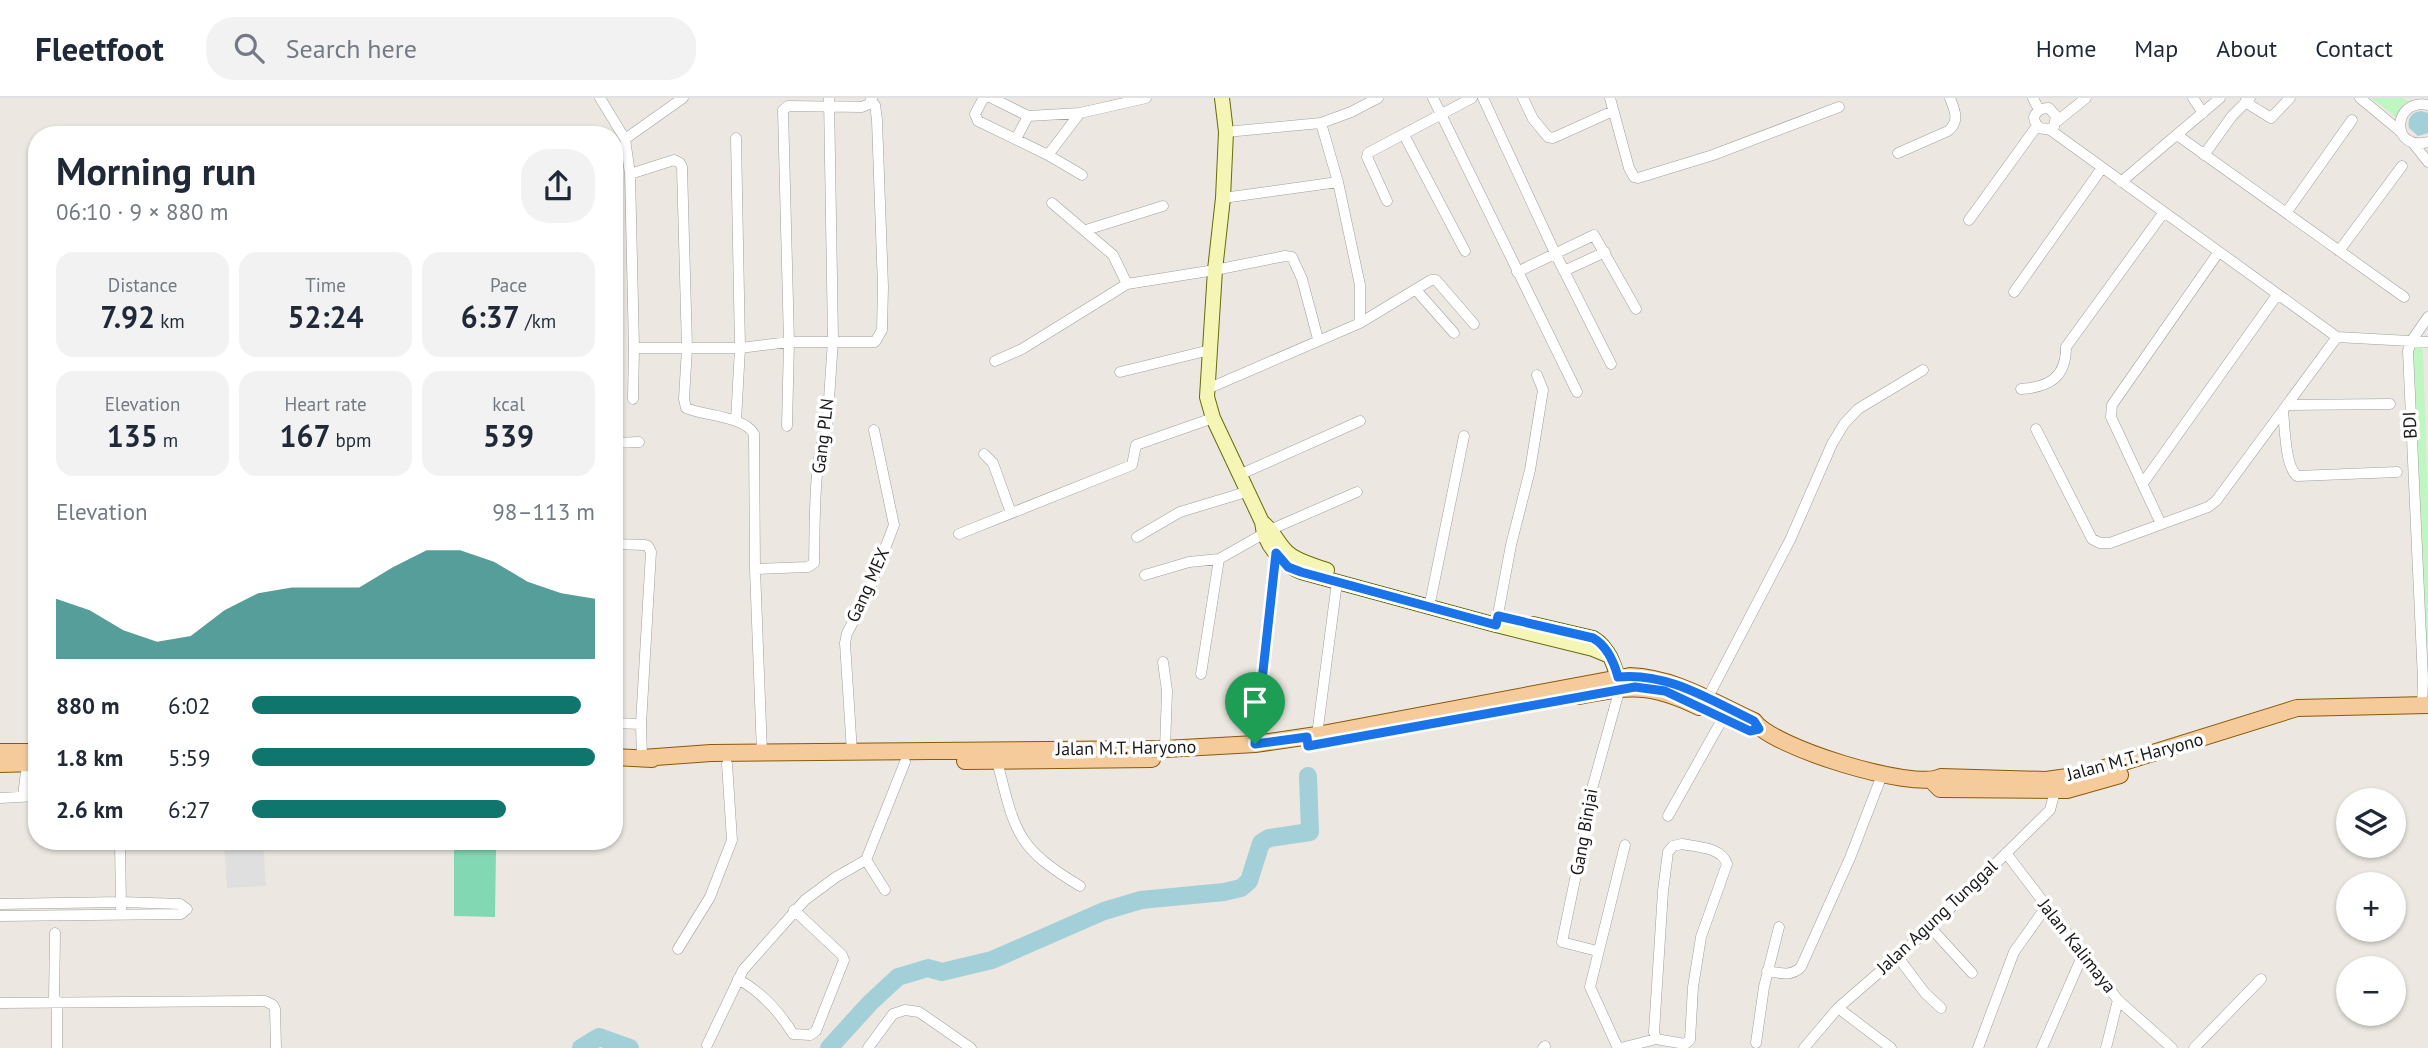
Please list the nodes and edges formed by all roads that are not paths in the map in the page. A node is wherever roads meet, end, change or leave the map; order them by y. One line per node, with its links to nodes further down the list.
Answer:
1 (600, 98): 34 (street)
2 (683, 98): 43 (street)
3 (985, 98): 44 (street)
4 (992, 98): 30 (street)
5 (1146, 98): 28 (street)
6 (1222, 98): 37 (street)
7 (1378, 98): 33 (street)
8 (1433, 98): 31 (street)
9 (1472, 98): 31 (street)
10 (1483, 98): 68 (street)
11 (1523, 98): 27 (street)
12 (1609, 98): 27 (street)
13 (1950, 98): 47 (street)
14 (2033, 98): 26 (street)
15 (2086, 98): 36 (street)
16 (2193, 98): 29 (street)
17 (2220, 98): 29 (street)
18 (2290, 98): 21 (street)
19 (2360, 98): 38 (street)
20 (872, 100): 24 (street); 85 (street)
21 (2248, 100): 49 (street)
22 (2420, 101): 38 (street)
23 (785, 102): 24 (street); 87 (street)
24 (829, 103): 85 (street)
25 (1839, 107): 27 (street)
26 (2039, 110): 35 (street); 36 (street)
27 (1613, 111)
28 (1080, 113): 30 (street); 48 (street)
29 (2203, 113): 40 (street)
30 (1028, 116): 44 (street)
31 (1442, 116): 39 (street); 72 (street)
32 (2352, 120): 62 (street)
33 (1321, 123): 37 (street); 55 (street)
34 (617, 126)
35 (2037, 126): 36 (street); 63 (street)
36 (2053, 126): 52 (street)
37 (1226, 132): 57 (street)
38 (2402, 133): 46 (street)
39 (1404, 135): 58 (street); 65 (street)
40 (2176, 135): 49 (street); 56 (street)
41 (623, 136): 43 (street)
42 (736, 138): 91 (street)
43 (625, 139): 53 (street)
44 (1016, 139): 48 (street)
45 (2428, 142): 46 (street)
46 (2413, 143): 50 (street)
47 (1898, 153)
48 (1048, 155): 54 (street)
49 (2204, 155): 62 (street)
50 (2428, 162)
51 (2402, 166): 66 (street)
52 (2102, 168): 56 (street); 75 (street)
53 (630, 174): 89 (street); 90 (street)
54 (1083, 175)
55 (1338, 182): 57 (street); 80 (street)
56 (2122, 182): 61 (street)
57 (1223, 198): 70 (street)
58 (1387, 201)
59 (1052, 203): 64 (street)
60 (1163, 206): 64 (street)
61 (2164, 212): 69 (street); 99 (street)
62 (2286, 213): 66 (street)
63 (1969, 220)
64 (1086, 230): 73 (street)
65 (1465, 251)
66 (2339, 251): 77 (street)
67 (1605, 252): 68 (street); 71 (street); 78 (street)
68 (1555, 253): 71 (street); 72 (street)
69 (2218, 253): 76 (street); 116 (street)
70 (1214, 270): 73 (street); 84 (street); 92 (street)
71 (1564, 271): 94 (street)
72 (1517, 272): 100 (street)
73 (1127, 284): 93 (street)
74 (1416, 290): 80 (street); 81 (street); 82 (street)
75 (2014, 292)
76 (2277, 295): 83 (street); 116 (street)
77 (2404, 297)
78 (1636, 309)
79 (2428, 317): 86 (street, BDI)
80 (1360, 323): 84 (street)
81 (1474, 324)
82 (1454, 333)
83 (2337, 337): 86 (street); 103 (street)
84 (1318, 339): 98 (street)
85 (833, 340): 87 (street); 127 (street, Gang PLN)
86 (2412, 340): 88 (street); 136 (street, BDI)
87 (789, 341): 91 (street); 107 (street)
88 (2428, 342)
89 (634, 348): 90 (street); 101 (street)
90 (687, 348): 91 (street); 105 (street)
91 (740, 348): 105 (street)
92 (1210, 350): 96 (street); 98 (street)
93 (995, 361)
94 (1611, 364)
95 (1923, 370): 135 (street)
96 (1120, 372)
97 (1537, 375): 131 (street)
98 (1206, 389): 104 (street)
99 (2021, 389)
100 (1577, 393)
101 (633, 399)
102 (2390, 404): 103 (street)
103 (2285, 408): 114 (street); 120 (street)
104 (1213, 418): 115 (street); 119 (street)
105 (736, 421): 127 (street)
106 (1360, 421): 115 (street)
107 (787, 426)
108 (2036, 429): 120 (street)
109 (874, 430): 145 (street, Gang MEX)
110 (1464, 436): 130 (street)
111 (639, 442): 112 (street)
112 (623, 443)
113 (984, 454): 119 (street)
114 (2397, 472)
115 (1239, 475): 117 (street)
116 (2143, 483): 120 (street)
117 (1246, 492): 121 (street); 123 (street)
118 (1357, 492): 121 (street)
119 (1011, 513): 122 (street)
120 (2161, 524)
121 (1266, 529): 125 (street); 126 (street); 129 (street)
122 (959, 534)
123 (1137, 537)
124 (623, 544): 139 (street)
125 (1276, 553): 129 (street); 142 (street)
126 (1222, 558): 128 (street); 133 (street)
127 (755, 569): 146 (street)
128 (1144, 575)
129 (1338, 578): 130 (street); 131 (street); 141 (street)
130 (1431, 598): 131 (street)
131 (1497, 621): 134 (street)
132 (1163, 662): 143 (street)
133 (1201, 674)
134 (1619, 683): 135 (main road, Jalan M.T. Haryono); 137 (main road, Jalan M.T. Haryono); 141 (main road, Jalan M.T. Haryono); 178 (street, Gang Binjai)
135 (1707, 699): 140 (main road, Jalan M.T. Haryono)
136 (2425, 706): 157 (main road, Jalan M.T. Haryono)
137 (1723, 718): 140 (main road, Jalan M.T. Haryono); 161 (street)
138 (623, 723): 139 (street)
139 (641, 724): 148 (street)
140 (1759, 729): 155 (main road, Jalan M.T. Haryono)
141 (1311, 739): 142 (main road, Jalan M.T. Haryono); 151 (main road, Jalan M.T. Haryono)
142 (1255, 744): 143 (main road, Jalan M.T. Haryono)
143 (1165, 749): 145 (main road, Jalan M.T. Haryono)
144 (0, 752): 149 (main road)
145 (852, 752): 146 (main road, Jalan M.T. Haryono)
146 (762, 753): 148 (main road, Jalan M.T. Haryono)
147 (623, 757): 148 (main road, Jalan M.T. Haryono)
148 (642, 758): 154 (main road, Jalan M.T. Haryono)
149 (28, 759)
150 (28, 761): 153 (main road)
151 (997, 761): 152 (main road, Jalan M.T. Haryono); 166 (street)
152 (905, 762): 154 (main road, Jalan M.T. Haryono); 165 (street)
153 (0, 764)
154 (727, 764): 177 (street)
155 (1882, 775): 157 (main road, Jalan M.T. Haryono); 181 (street)
156 (28, 778): 158 (street)
157 (2056, 784): 164 (street, Jalan Agung Tunggal)
158 (23, 796): 159 (street); 160 (street)
159 (28, 796)
160 (0, 798)
161 (1668, 816)
162 (1625, 845): 178 (street)
163 (120, 850): 168 (street)
164 (2006, 853): 170 (street, Jalan Kalimaya); 175 (street, Jalan Agung Tunggal)
165 (866, 860): 167 (street); 171 (street)
166 (1080, 886)
167 (885, 890)
168 (121, 902): 169 (street); 172 (street); 172 (street)
169 (0, 904)
170 (2046, 907): 179 (street, Jalan Kalimaya); 202 (street)
171 (794, 910): 183 (street); 183 (street)
172 (120, 915): 173 (street)
173 (0, 916)
174 (1779, 927): 181 (street)
175 (1930, 927): 180 (street, Jalan Agung Tunggal); 182 (street)
176 (55, 933): 186 (street)
177 (678, 948)
178 (1597, 951): 191 (street)
179 (2084, 952): 185 (street, Jalan Kalimaya); 203 (street)
180 (1897, 956): 188 (street); 189 (street, Jalan Agung Tunggal)
181 (1767, 971): 192 (street)
182 (1972, 973)
183 (738, 979): 193 (street)
184 (2261, 979): 206 (street)
185 (2118, 1000): 204 (street, Jalan Kalimaya); 205 (street)
186 (55, 1001): 187 (street); 195 (street); 196 (street)
187 (0, 1003)
188 (1941, 1008)
189 (1838, 1009): 200 (street, Jalan Agung Tunggal); 201 (street)
190 (953, 1037): 197 (street); 198 (street); 199 (street)
191 (1656, 1040): 194 (street); 194 (street)
192 (1756, 1043)
193 (706, 1045)
194 (1678, 1046)
195 (57, 1048)
196 (276, 1048)
197 (868, 1048)
198 (947, 1048)
199 (971, 1048)
200 (1804, 1048)
201 (1891, 1048)
202 (1978, 1048)
203 (2042, 1048)
204 (2106, 1048)
205 (2172, 1048)
206 (2194, 1048)

